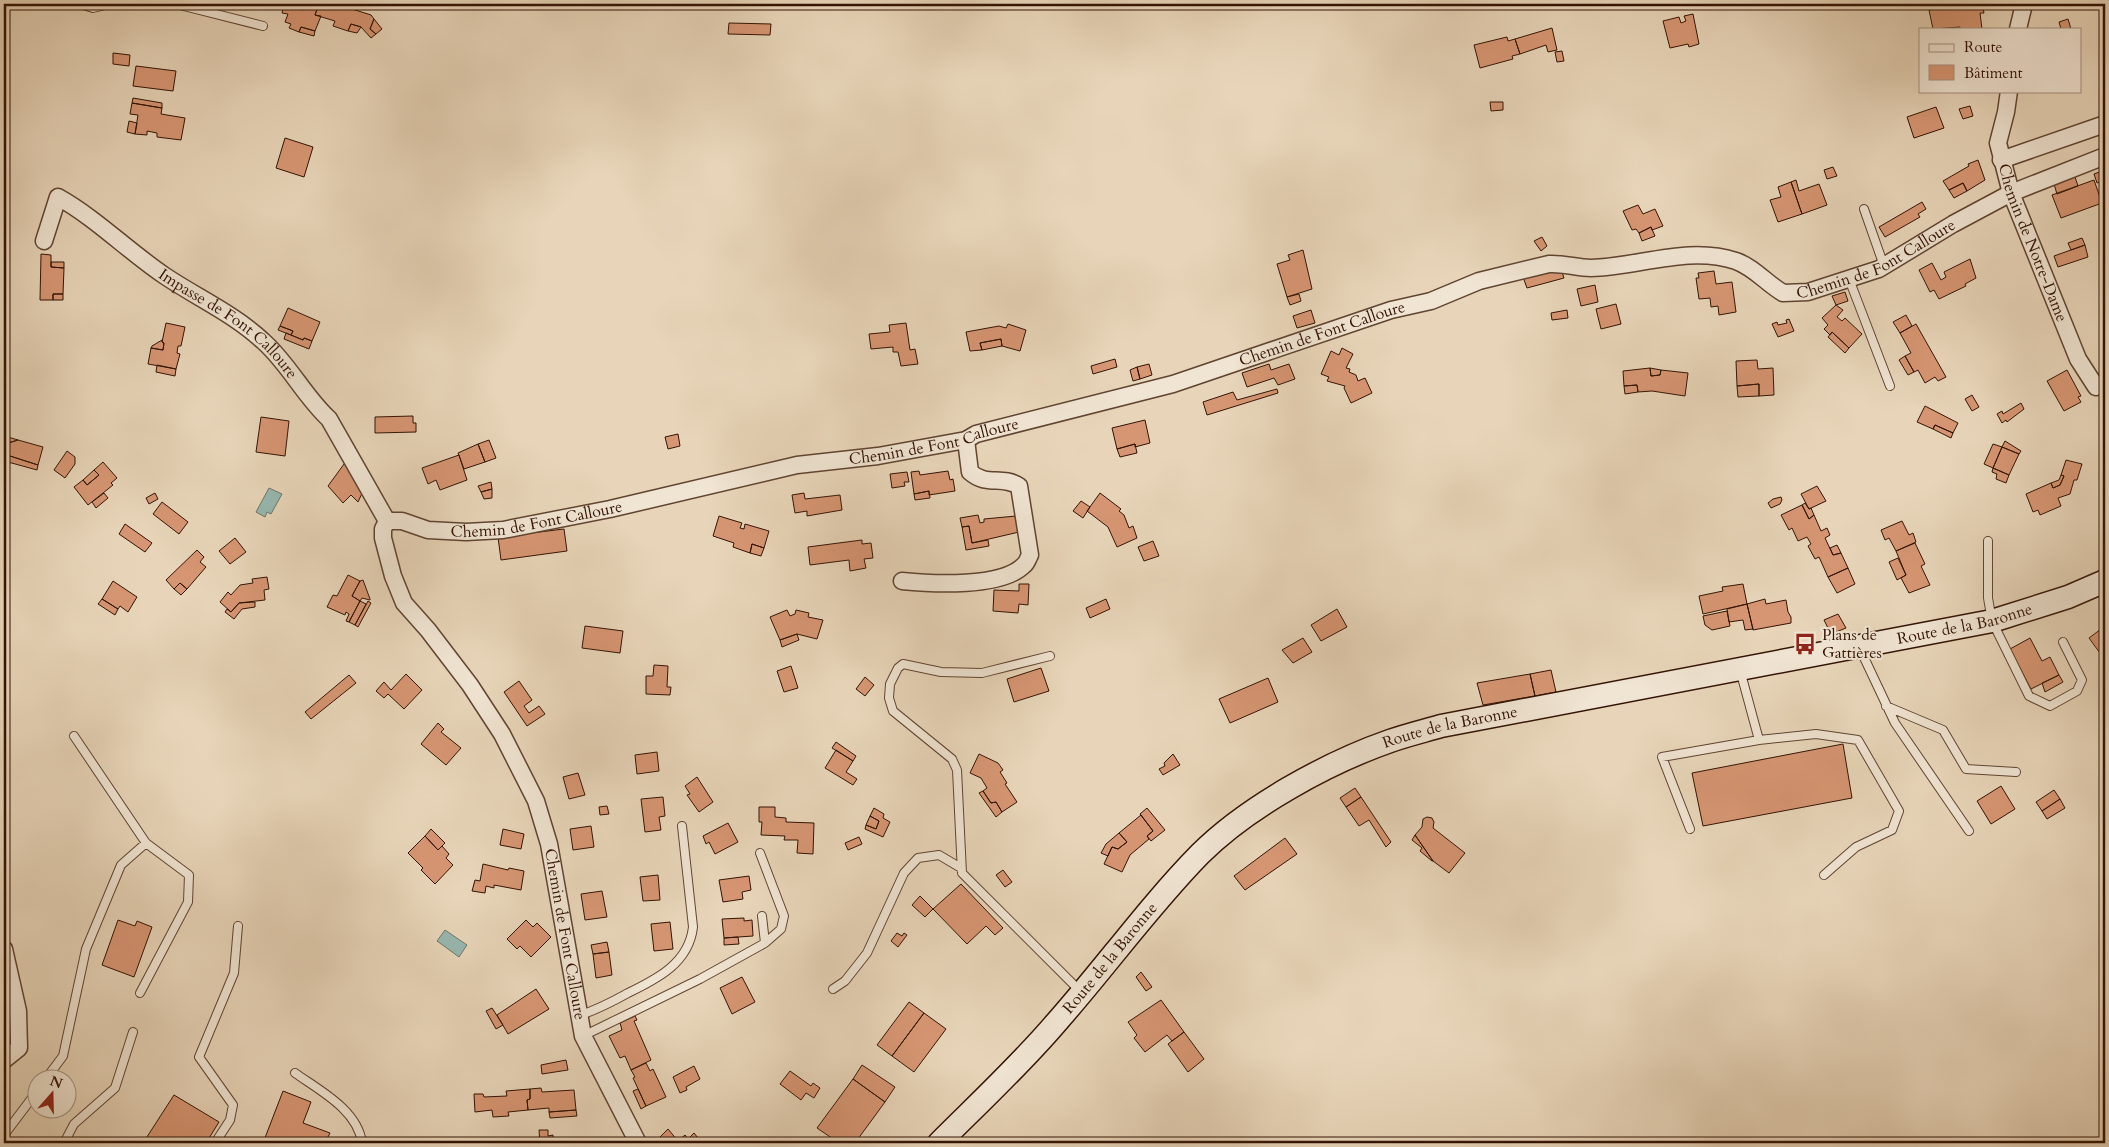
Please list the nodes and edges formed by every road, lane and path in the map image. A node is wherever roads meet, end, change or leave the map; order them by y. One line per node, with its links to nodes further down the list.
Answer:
1 (80, 4): 2 (lane)
2 (109, 4)
3 (176, 4): 5 (lane)
4 (2024, 4): 6 (street)
5 (263, 26)
6 (2018, 28)
7 (2008, 92): 10 (street, Chemin de Notre-Dame)
8 (2105, 124): 10 (street)
9 (2105, 156): 11 (street, Chemin de Font Calloure)
10 (2001, 160): 11 (street, Chemin de Notre-Dame)
11 (2011, 193): 14 (street, Chemin de Font Calloure); 16 (street, Chemin de Notre-Dame)
12 (1864, 209): 14 (lane)
13 (44, 242): 19 (street, Impasse de Font Calloure)
14 (1884, 267): 15 (street, Chemin de Font Calloure)
15 (1849, 279): 17 (lane); 18 (street, Chemin de Font Calloure)
16 (2100, 384)
17 (1890, 386)
18 (966, 440): 19 (street, Chemin de Font Calloure); 22 (street)
19 (387, 521): 46 (street, Chemin de Font Calloure)
20 (1988, 541): 23 (lane)
21 (2105, 581): 23 (main road, Route de la Baronne)
22 (902, 582)
23 (1992, 621): 24 (lane); 25 (main road, Route de la Baronne)
24 (2063, 642)
25 (1859, 647): 27 (main road, Route de la Baronne); 28 (lane)
26 (1050, 656): 37 (lane)
27 (1740, 670): 30 (lane); 44 (main road, Route de la Baronne)
28 (1886, 706): 31 (lane); 34 (lane)
29 (74, 736): 35 (lane)
30 (1759, 740): 33 (lane); 38 (lane)
31 (2016, 772)
32 (682, 826): 46 (lane)
33 (1690, 829)
34 (1969, 832)
35 (146, 843): 45 (lane); 50 (lane)
36 (760, 853): 41 (lane)
37 (961, 868): 43 (lane); 44 (lane)
38 (1824, 875)
39 (762, 916): 41 (lane)
40 (238, 926): 55 (lane)
41 (765, 943): 48 (lane)
42 (4, 949): 49 (street)
43 (833, 989)
44 (1082, 992): 58 (main road, Route de la Baronne)
45 (140, 993)
46 (578, 1016): 48 (street, Chemin de Font Calloure)
47 (133, 1032): 54 (lane)
48 (583, 1036): 57 (street, Chemin de Font Calloure)
49 (4, 1060)
50 (53, 1070)
51 (295, 1073): 56 (lane)
52 (28, 1103): 53 (lane)
53 (4, 1135)
54 (64, 1143)
55 (215, 1143)
56 (362, 1143)
57 (638, 1143)
58 (939, 1143)

